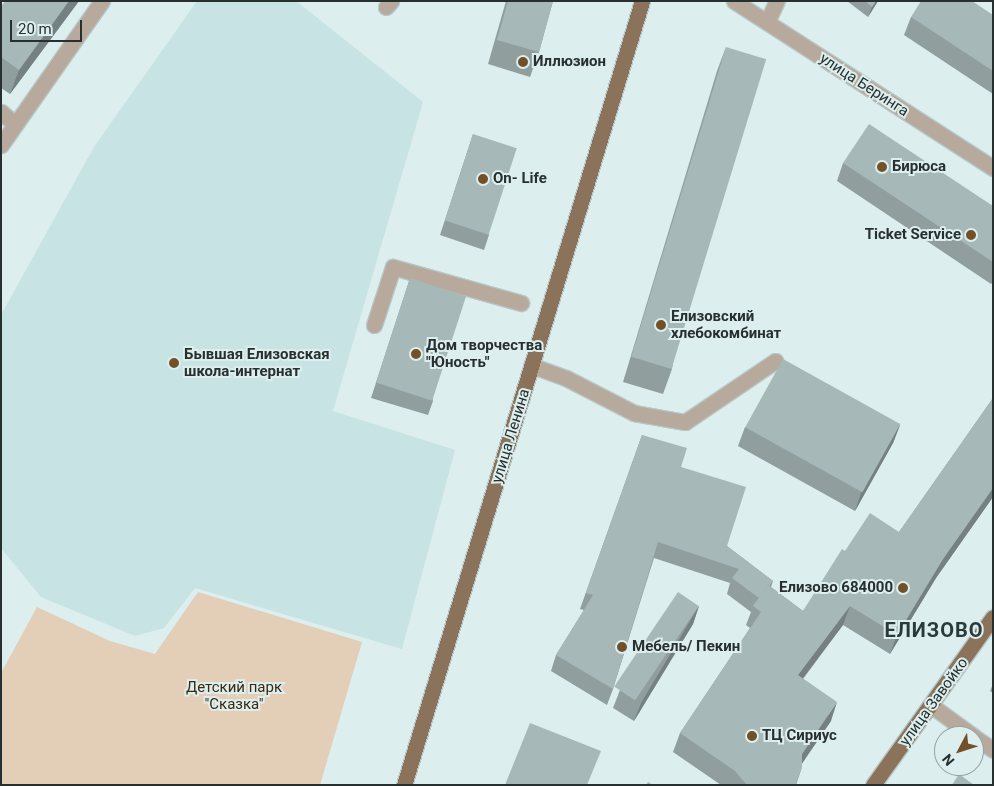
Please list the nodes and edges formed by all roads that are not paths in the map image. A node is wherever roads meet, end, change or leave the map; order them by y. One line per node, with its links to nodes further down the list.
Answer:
1 (102, 1): 7 (street)
2 (642, 1): 13 (main road, улица Ленина)
3 (734, 1): 5 (street, улица Беринга)
4 (778, 1): 5 (street)
5 (767, 22): 9 (street, улица Беринга)
6 (1, 112): 7 (street)
7 (15, 124): 8 (street)
8 (1, 144)
9 (993, 168)
10 (520, 303): 11 (street)
11 (374, 325)
12 (775, 361): 13 (street)
13 (533, 366): 17 (main road, улица Ленина)
14 (993, 617): 15 (main road, улица Завойко)
15 (932, 706): 16 (street); 18 (main road, улица Завойко)
16 (960, 726)
17 (404, 785)
18 (873, 785)

